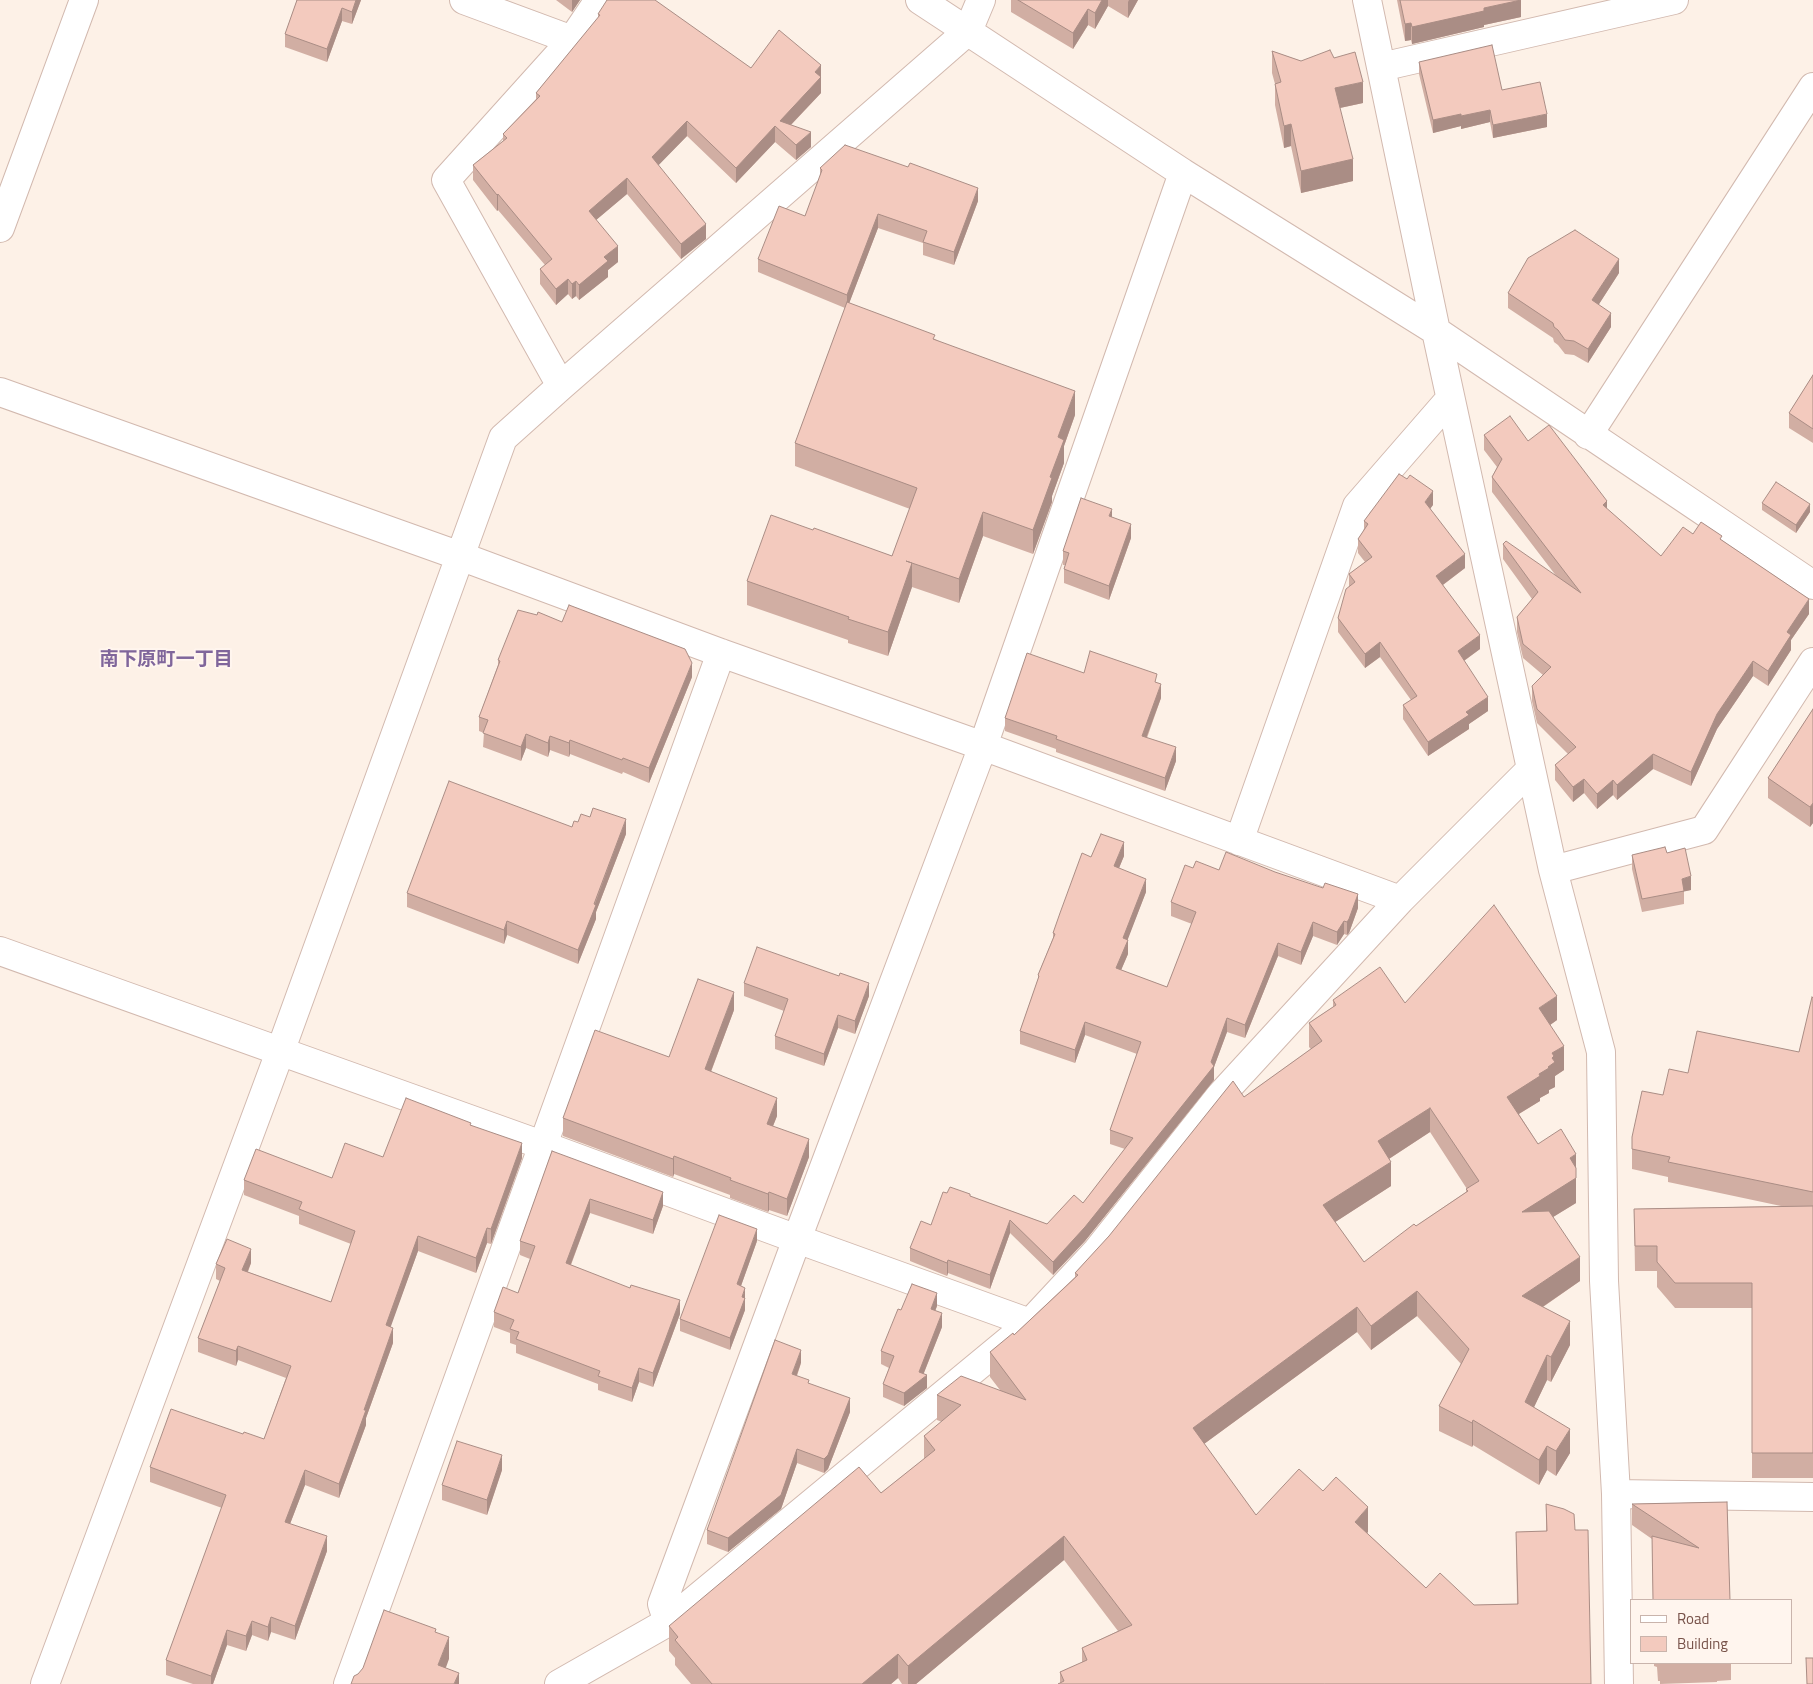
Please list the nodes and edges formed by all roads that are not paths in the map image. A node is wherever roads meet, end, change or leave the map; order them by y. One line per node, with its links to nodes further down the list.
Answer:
1 (84, 0): 13 (street)
2 (464, 0): 9 (street)
3 (599, 0): 9 (street)
4 (920, 0): 8 (street)
5 (982, 0): 8 (street)
6 (1367, 0): 10 (street)
7 (1674, 0): 10 (street)
8 (968, 31): 12 (street); 15 (street)
9 (572, 40): 15 (street)
10 (1381, 67): 14 (street)
11 (1813, 87): 18 (street)
12 (1183, 173): 14 (street); 23 (street)
13 (0, 228)
14 (1436, 331): 17 (street); 18 (street)
15 (561, 386): 19 (street)
16 (0, 392): 19 (street)
17 (1450, 399): 24 (street); 25 (street)
18 (1588, 435): 20 (street)
19 (460, 556): 21 (street); 29 (street)
20 (1813, 585)
21 (721, 653): 23 (street); 30 (street)
22 (1813, 662): 26 (street)
23 (983, 746): 25 (street); 31 (street)
24 (1531, 769): 26 (street); 27 (street)
25 (1239, 841): 27 (street)
26 (1553, 870): 33 (street)
27 (1400, 900): 32 (street)
28 (0, 952): 29 (street)
29 (280, 1052): 30 (street); 36 (street)
30 (542, 1145): 31 (street); 37 (street)
31 (796, 1239): 32 (street); 35 (street)
32 (1030, 1323): 35 (street)
33 (1616, 1494): 34 (street); 39 (street)
34 (1813, 1496)
35 (668, 1622): 38 (street)
36 (45, 1684)
37 (348, 1684)
38 (559, 1684)
39 (1619, 1684)

